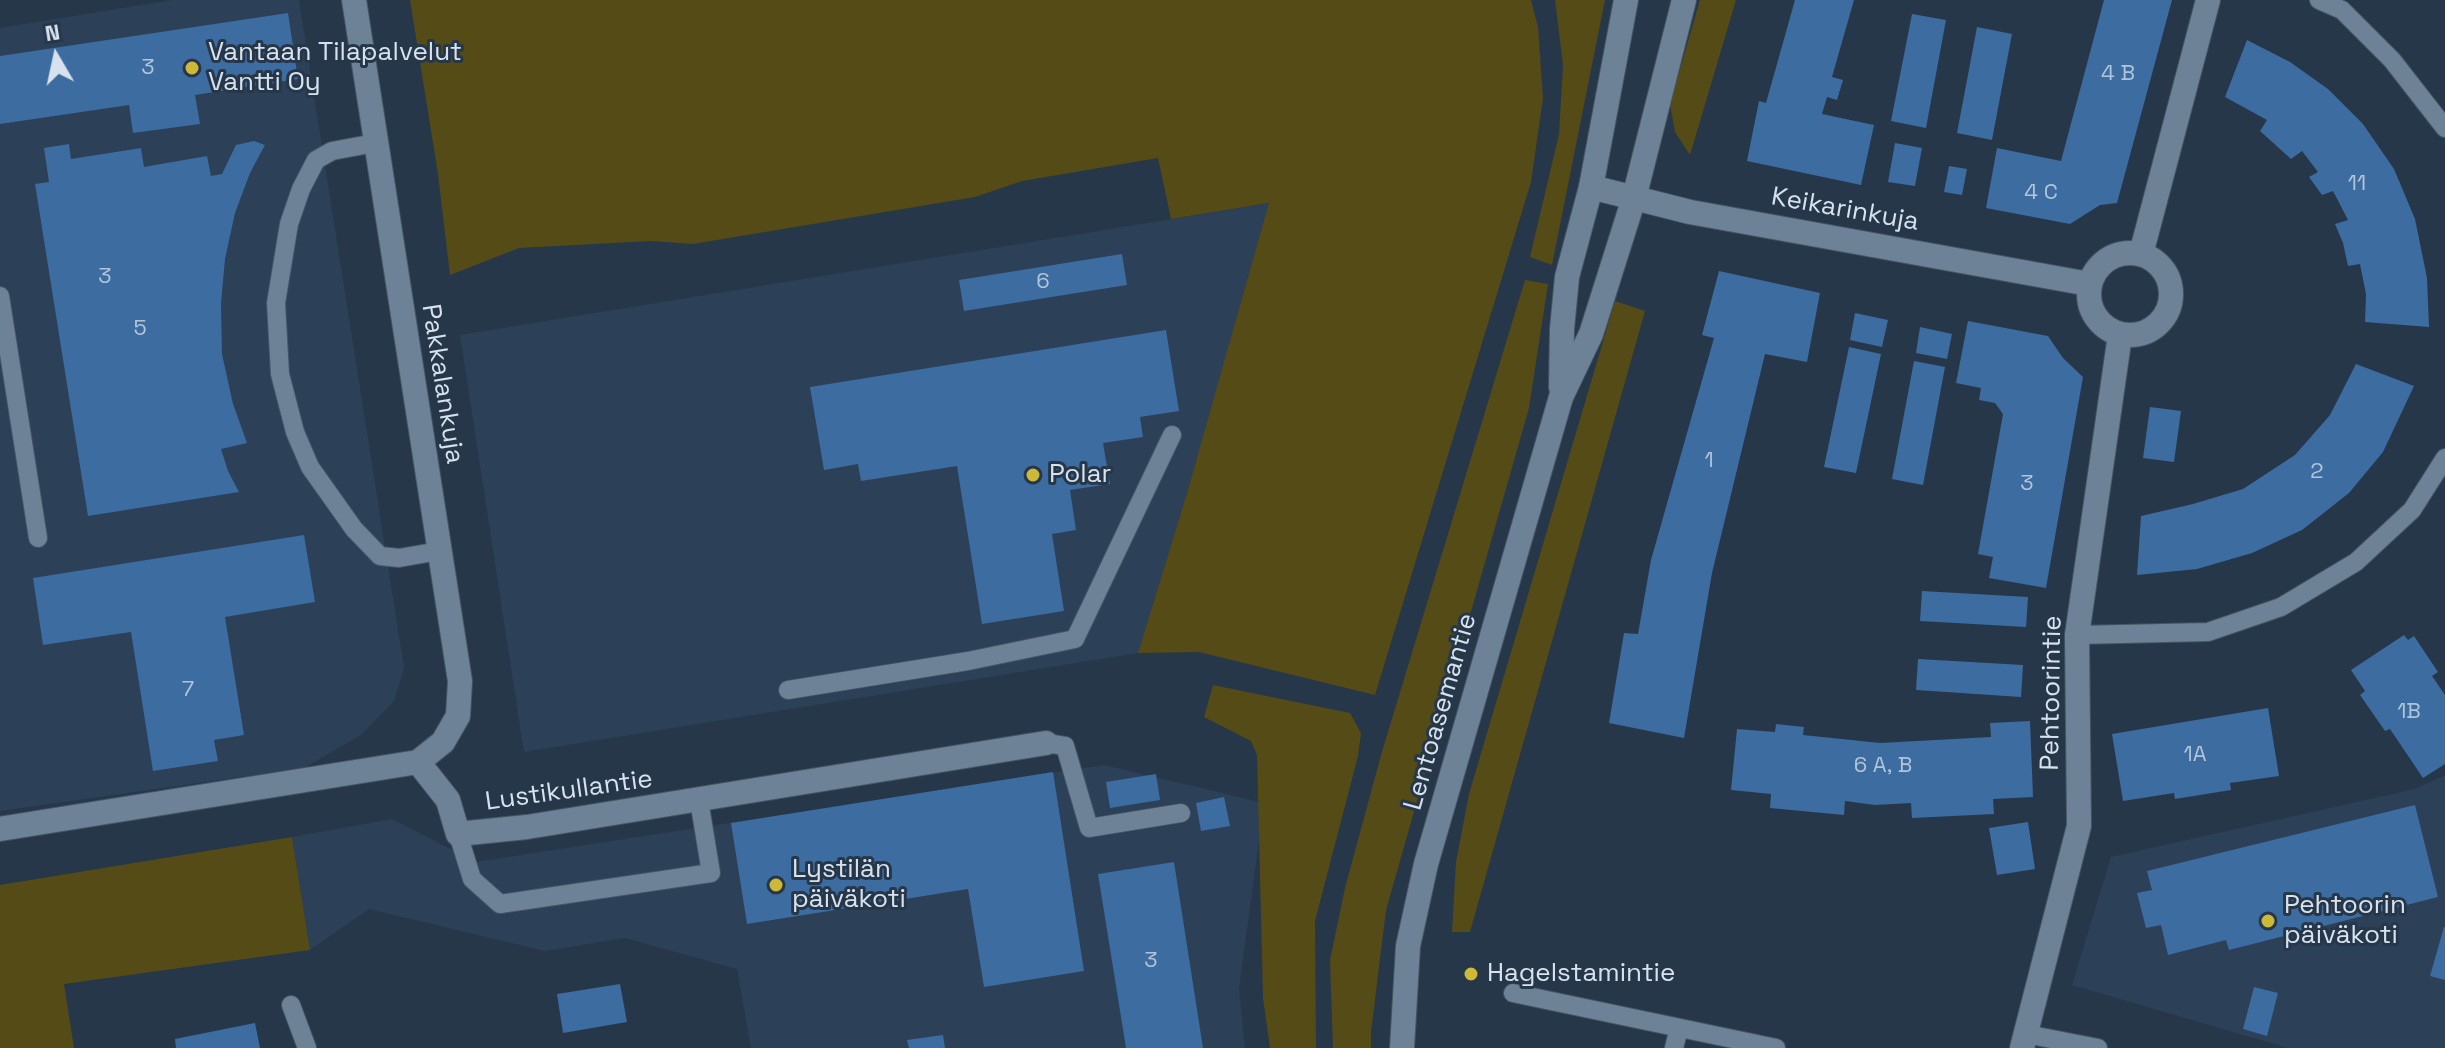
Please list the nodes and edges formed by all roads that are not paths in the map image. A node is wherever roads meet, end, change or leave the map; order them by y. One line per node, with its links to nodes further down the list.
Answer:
1 (354, 0): 7 (street, Pakkalankuja)
2 (1626, 0): 8 (street, Lentoasemantie)
3 (1684, 0): 9 (street, Lentoasemantie)
4 (2208, 0): 10 (street)
5 (2319, 0): 6 (lane)
6 (2445, 128)
7 (375, 143): 19 (street, Pakkalankuja); 19 (lane)
8 (1591, 187): 9 (street, Keikarinkuja); 14 (street, Lentoasemantie)
9 (1634, 198): 11 (street, Keikarinkuja); 14 (street, Lentoasemantie)
10 (2141, 254): 11 (street); 13 (street)
11 (2089, 284): 13 (street)
12 (0, 296): 15 (lane)
13 (2120, 335): 20 (street, Pehtoorintie)
14 (1561, 397): 33 (street, Lentoasemantie)
15 (9, 412): 18 (lane)
16 (1172, 435): 21 (lane)
17 (2445, 458): 20 (lane)
18 (38, 538)
19 (439, 551): 23 (street, Pakkalankuja)
20 (2077, 635): 31 (street, Pehtoorintie)
21 (788, 690)
22 (1046, 743): 24 (street, Lustikullantie); 25 (lane)
23 (418, 762): 26 (street); 27 (street, Lustikullantie)
24 (699, 800): 27 (street, Lustikullantie); 27 (lane)
25 (1181, 813)
26 (0, 829)
27 (458, 834)
28 (1513, 993): 30 (lane)
29 (291, 1005): 32 (lane)
30 (1679, 1028): 34 (lane); 35 (lane)
31 (2024, 1041): 36 (lane)
32 (307, 1048)
33 (1402, 1048)
34 (1674, 1048)
35 (1776, 1048)
36 (2098, 1048)

